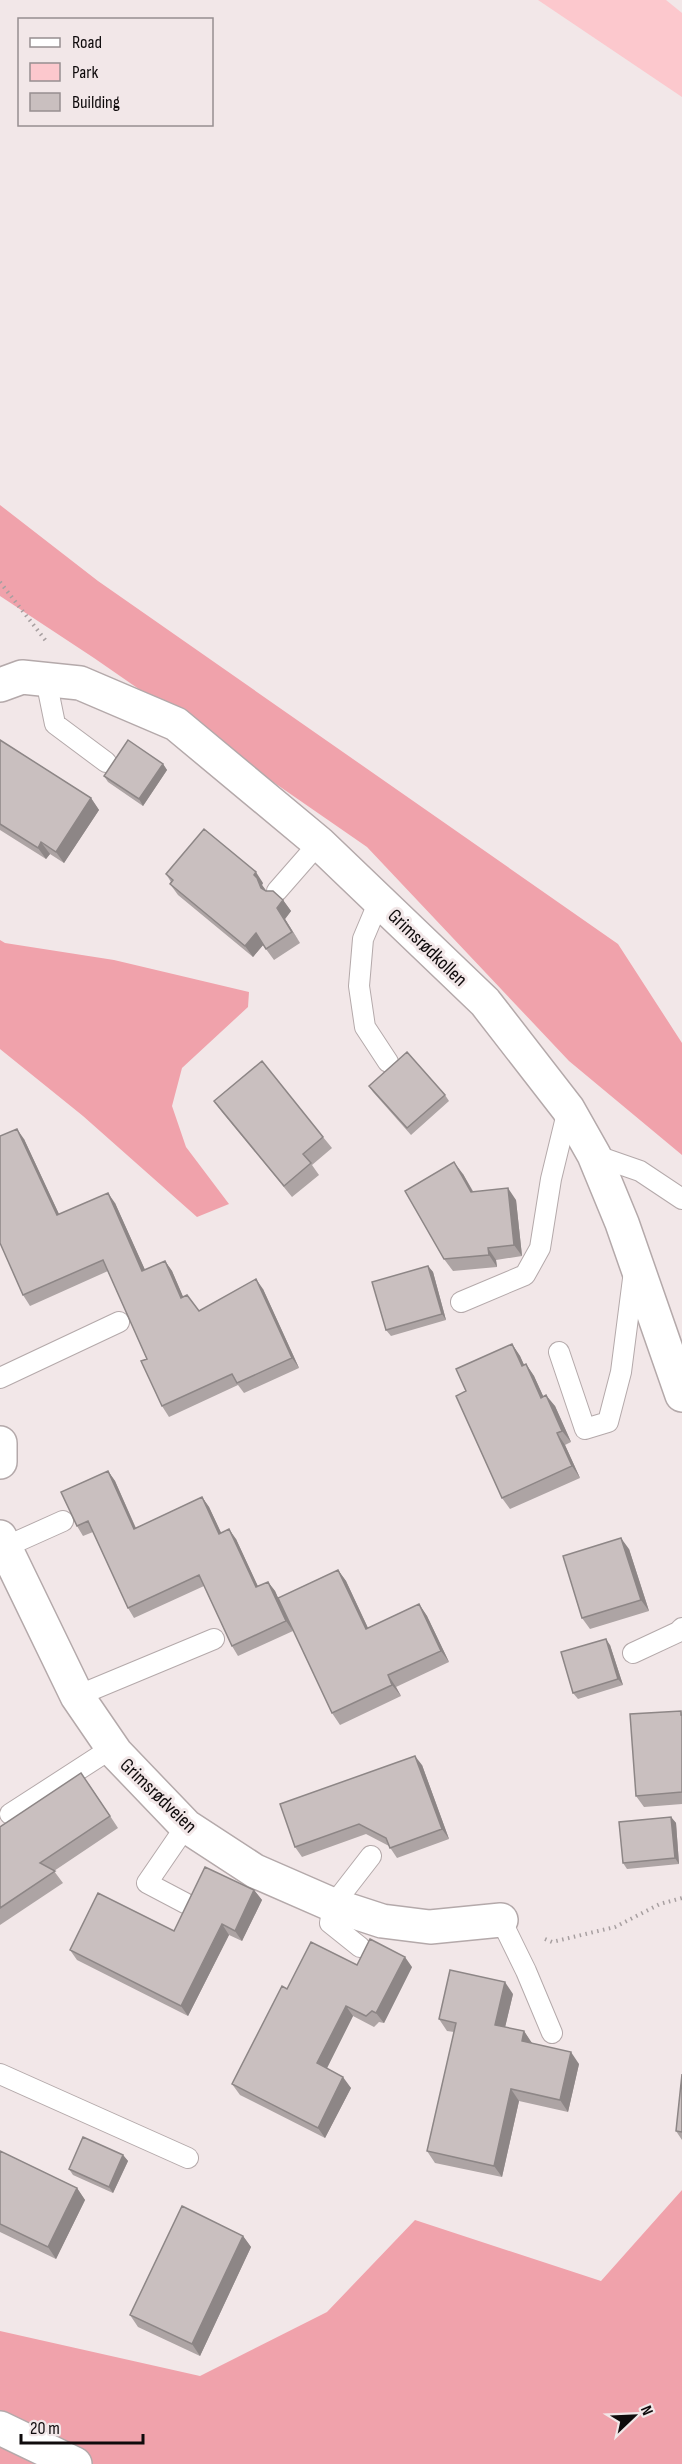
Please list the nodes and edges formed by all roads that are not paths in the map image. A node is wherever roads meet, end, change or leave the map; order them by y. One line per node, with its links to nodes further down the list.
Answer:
1 (46, 680): 2 (street, Grimsrødkollen); 3 (lane); 4 (street, Grimsrødkollen)
2 (0, 685)
3 (106, 762)
4 (319, 843): 5 (lane); 6 (street, Grimsrødkollen)
5 (277, 891)
6 (379, 901): 7 (lane); 8 (street, Grimsrødkollen)
7 (388, 1062)
8 (568, 1109): 9 (street, Grimsrødkollen); 12 (lane)
9 (594, 1155): 10 (lane); 11 (street, Grimsrødkollen)
10 (682, 1199)
11 (635, 1260): 14 (lane); 16 (street, Grimsrødkollen)
12 (461, 1302)
13 (119, 1322): 15 (lane)
14 (559, 1352)
15 (0, 1378)
16 (682, 1395)
17 (0, 1443): 18 (street)
18 (0, 1462)
19 (63, 1521): 20 (lane)
20 (2, 1542): 24 (street, Grimsrødveien)
21 (682, 1628): 23 (lane)
22 (214, 1639): 24 (lane)
23 (633, 1653)
24 (77, 1696): 25 (street, Grimsrødveien)
25 (112, 1748): 26 (lane); 27 (street, Grimsrødveien)
26 (10, 1814)
27 (186, 1826): 29 (lane); 30 (street, Grimsrødveien)
28 (370, 1856): 30 (lane)
29 (185, 1903)
30 (333, 1905): 31 (street, Grimsrødveien); 32 (lane)
31 (501, 1920): 33 (lane)
32 (360, 1947)
33 (552, 2033)
34 (0, 2074): 35 (lane)
35 (188, 2158)
36 (0, 2428): 37 (street)
37 (75, 2464)

